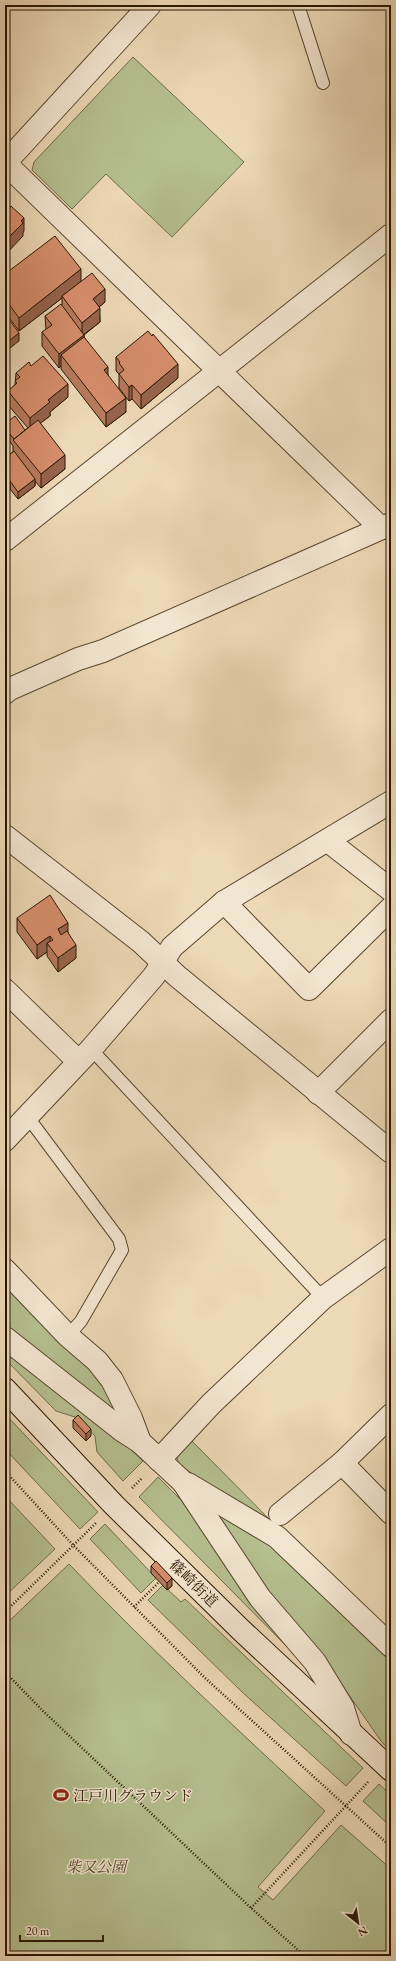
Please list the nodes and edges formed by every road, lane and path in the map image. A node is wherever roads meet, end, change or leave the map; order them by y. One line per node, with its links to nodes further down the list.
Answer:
1 (150, 5): 4 (street)
2 (298, 5): 3 (lane)
3 (323, 83)
4 (5, 163): 6 (street)
5 (391, 235): 6 (street)
6 (218, 371): 7 (street); 8 (street)
7 (386, 526): 9 (street)
8 (5, 540)
9 (5, 692)
10 (391, 802): 12 (street)
11 (5, 836): 16 (street)
12 (328, 841): 13 (street); 14 (street)
13 (391, 890)
14 (224, 902): 15 (street); 16 (street)
15 (391, 908)
16 (162, 962): 19 (street); 20 (street)
17 (5, 990): 19 (street)
18 (391, 1020): 20 (street)
19 (85, 1055): 21 (street); 26 (lane)
20 (318, 1093): 23 (street)
21 (27, 1116): 22 (street); 27 (lane)
22 (5, 1140)
23 (391, 1152)
24 (391, 1249): 26 (street)
25 (5, 1270): 27 (street)
26 (323, 1298): 33 (street)
27 (68, 1336): 31 (street)
28 (5, 1338): 31 (street)
29 (5, 1389): 46 (street, 篠崎街道)
30 (391, 1415): 32 (street)
31 (140, 1442): 33 (street)
32 (342, 1463): 37 (street); 38 (street)
33 (152, 1468): 35 (street); 36 (path)
34 (5, 1471): 40 (path)
35 (183, 1482): 44 (street); 46 (street)
36 (131, 1489)
37 (391, 1513)
38 (280, 1514)
39 (97, 1522): 40 (path)
40 (73, 1545): 42 (path); 43 (path)
41 (163, 1579): 42 (path)
42 (134, 1607): 48 (path)
43 (5, 1612)
44 (391, 1646)
45 (5, 1672): 50 (path)
46 (351, 1734): 47 (street, 篠崎街道)
47 (382, 1774): 48 (path)
48 (345, 1806): 49 (path); 50 (path)
49 (391, 1847)
50 (251, 1908): 51 (path)
51 (305, 1956)

